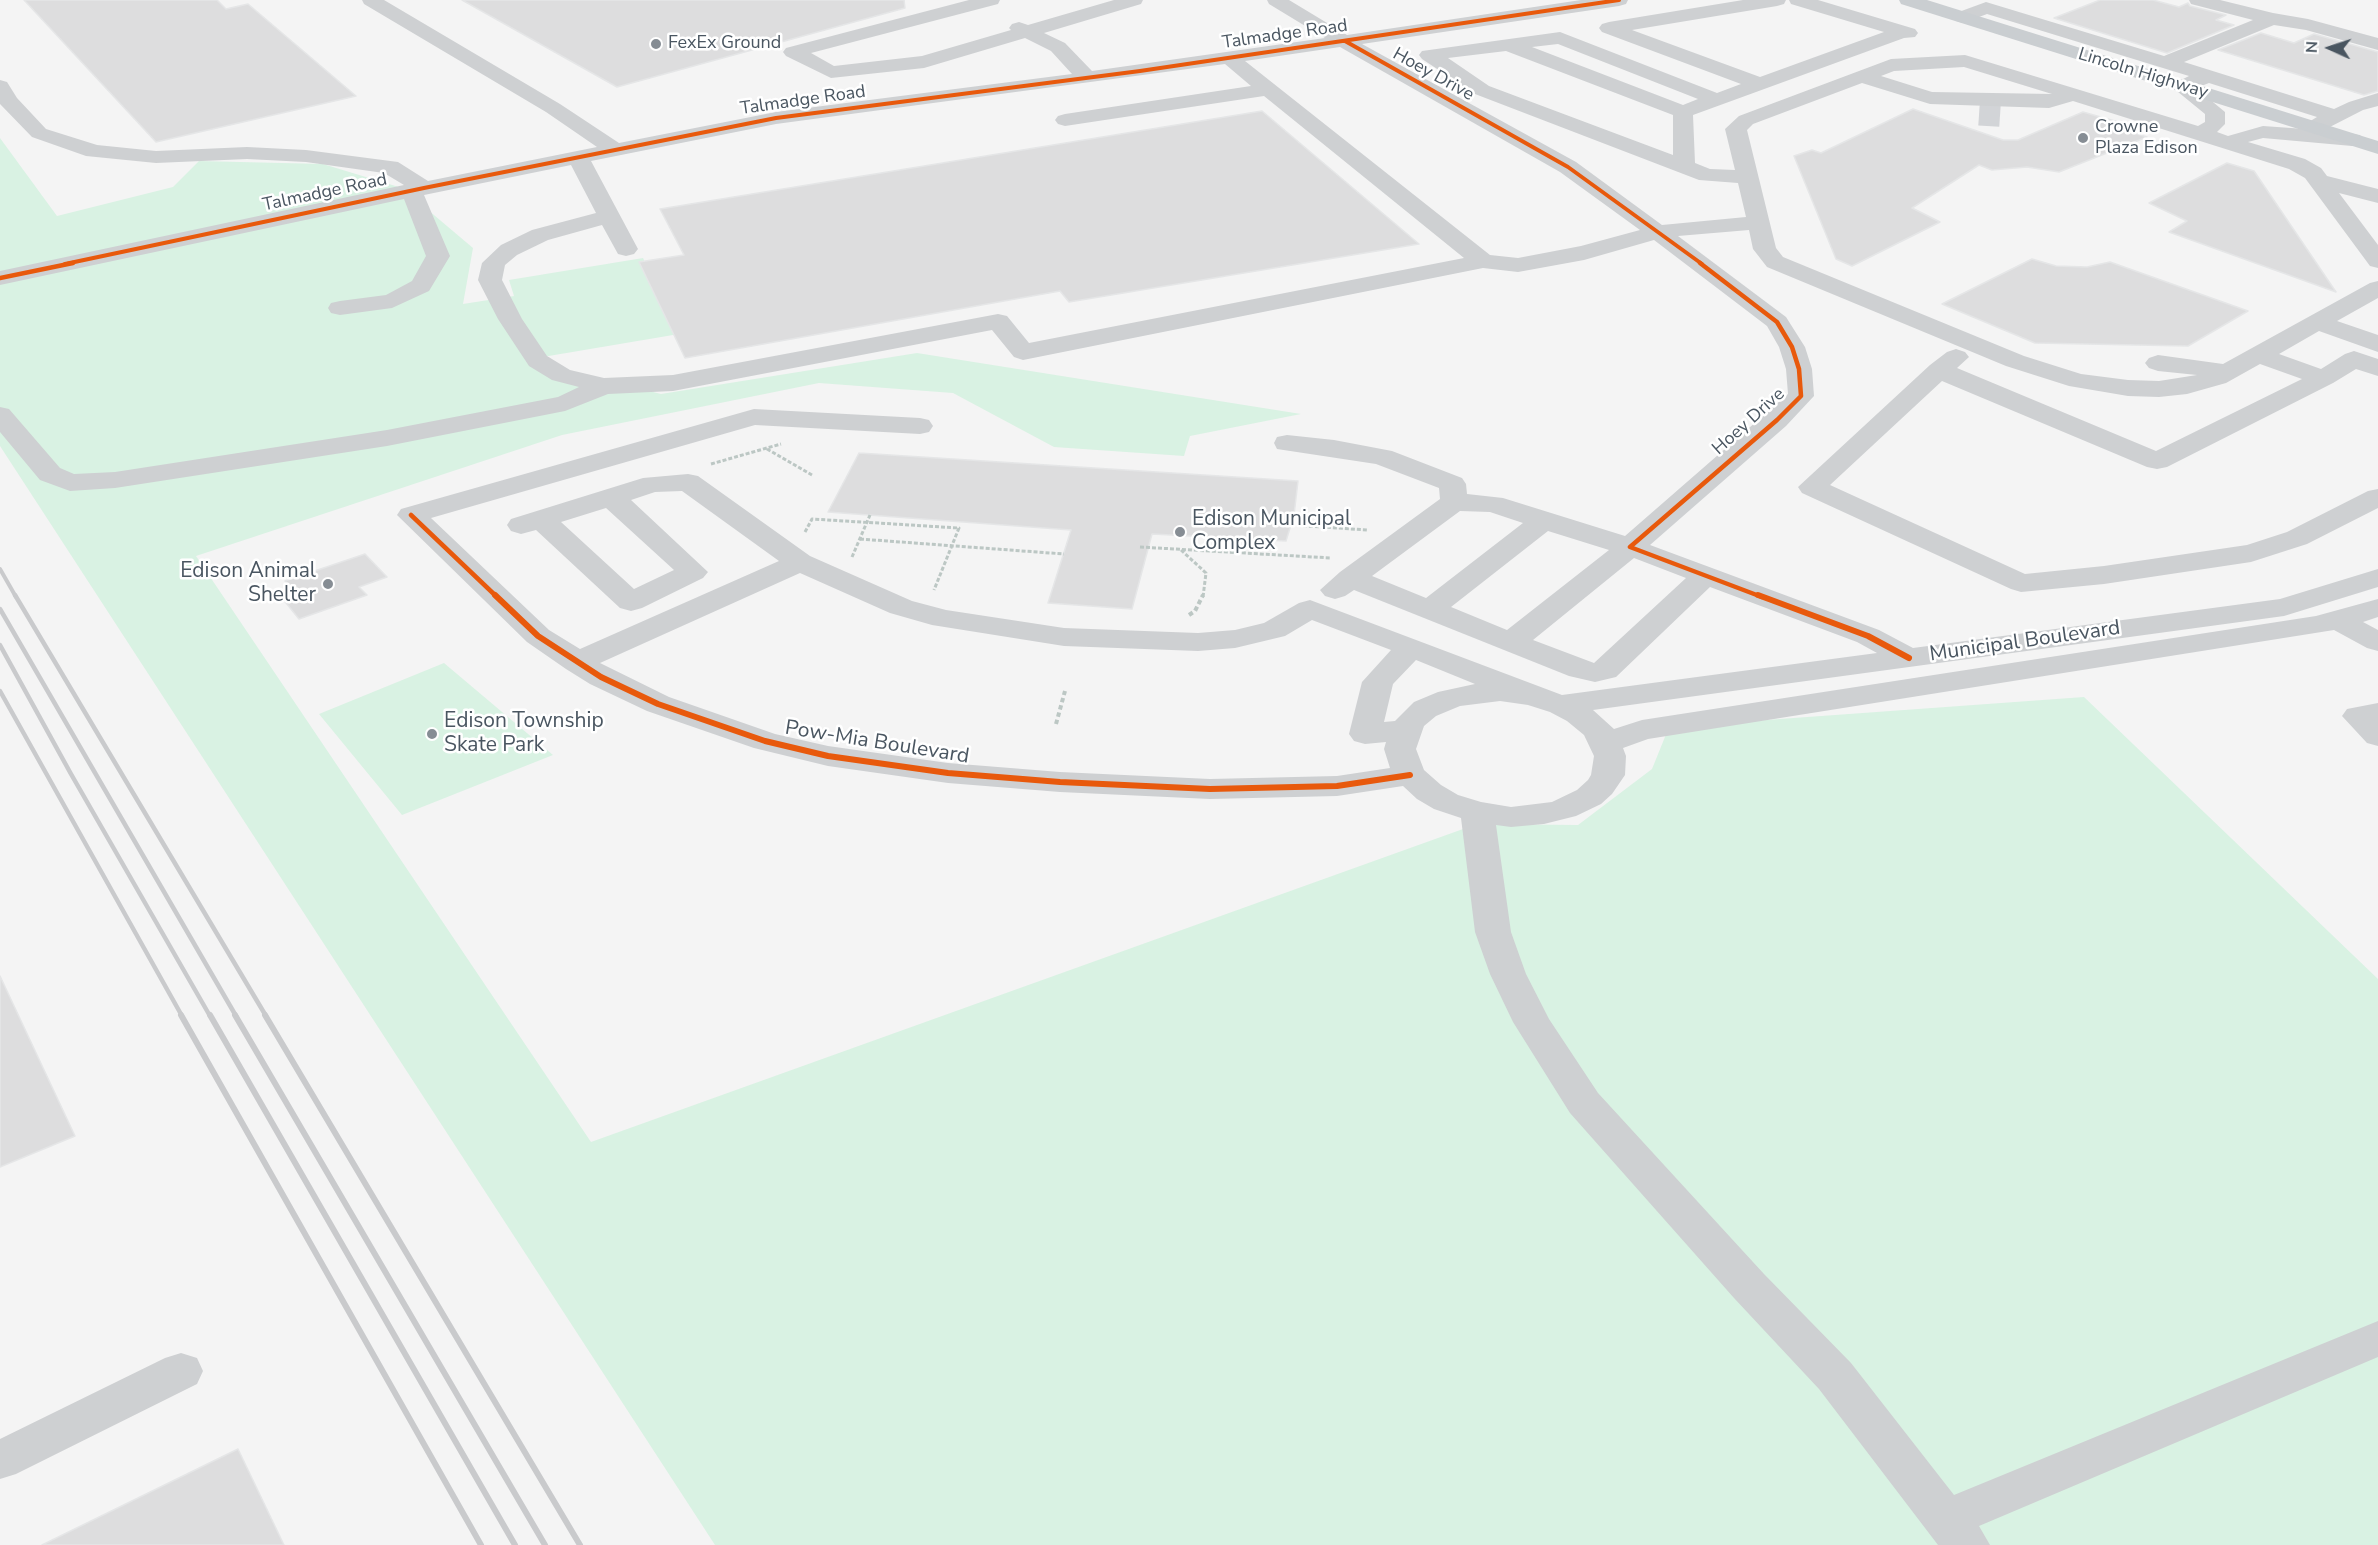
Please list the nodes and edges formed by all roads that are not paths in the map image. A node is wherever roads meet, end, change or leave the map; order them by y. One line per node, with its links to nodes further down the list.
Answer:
1 (371, 0): 55 (street)
2 (991, 0): 13 (street)
3 (1134, 0): 19 (street)
4 (1276, 0): 20 (street, Hoey Drive)
5 (1303, 0): 6 (street)
6 (1510, 0)
7 (1619, 0): 20 (street, Talmadge Road)
8 (1777, 0): 34 (street)
9 (1798, 0): 21 (street)
10 (2030, 0): 14 (street)
11 (2198, 0): 17 (street)
12 (1917, 1): 16 (main road, Lincoln Highway)
13 (969, 6): 15 (street); 28 (street)
14 (1986, 8): 16 (street); 27 (street)
15 (1026, 9)
16 (1963, 17): 29 (main road, Lincoln Highway)
17 (2272, 19): 22 (street); 25 (street)
18 (999, 20): 19 (street)
19 (1028, 32): 28 (street); 33 (street)
20 (1345, 41): 26 (street, Talmadge Road); 64 (street, Hoey Drive)
21 (1923, 43): 30 (street); 31 (street); 39 (street)
22 (2378, 44)
23 (1507, 45): 41 (street); 45 (street); 57 (street)
24 (899, 46): 28 (street)
25 (2192, 53): 27 (street); 44 (street)
26 (1229, 57): 33 (street, Talmadge Road); 38 (street)
27 (2157, 60): 29 (street); 32 (street)
28 (821, 66)
29 (2125, 69): 37 (main road, Lincoln Highway)
30 (1795, 71): 34 (street); 36 (street)
31 (1862, 76): 36 (street); 40 (street)
32 (2205, 77): 37 (street); 47 (street)
33 (1086, 78): 55 (street, Talmadge Road)
34 (1760, 84): 41 (street)
35 (0, 86): 60 (street)
36 (1836, 86): 58 (street)
37 (2182, 87): 50 (main road, Lincoln Highway); 51 (street)
38 (1268, 89): 49 (street); 66 (street)
39 (2074, 94): 43 (street); 51 (street)
40 (1929, 98): 43 (street); 46 (street)
41 (1715, 99): 45 (street)
42 (2378, 99): 44 (street)
43 (2049, 102): 48 (street)
44 (2356, 106): 47 (street)
45 (1683, 112): 57 (street)
46 (1979, 115)
47 (2334, 116): 50 (street)
48 (2009, 117)
49 (1065, 120)
50 (2313, 128): 52 (main road, Lincoln Highway)
51 (2202, 133): 53 (street)
52 (2352, 140): 53 (street); 54 (main road, Lincoln Highway)
53 (2233, 142): 59 (street)
54 (2378, 148)
55 (615, 150): 56 (street, Talmadge Road)
56 (578, 157): 60 (street, Talmadge Road); 62 (street)
57 (1684, 166): 58 (street)
58 (1748, 177): 63 (street)
59 (2319, 181): 61 (street); 67 (street)
60 (418, 189): 68 (street, Talmadge Road); 70 (street)
61 (2378, 196)
62 (609, 216): 65 (street); 83 (street)
63 (1759, 223): 64 (street); 73 (street)
64 (1658, 232): 66 (street); 91 (street, Hoey Drive)
65 (626, 249)
66 (1483, 261): 83 (street)
67 (2378, 261)
68 (0, 278)
69 (2375, 293): 71 (street)
70 (340, 308)
71 (2327, 316): 72 (street); 74 (street); 75 (street)
72 (2378, 326)
73 (1974, 344): 77 (street); 80 (street)
74 (2378, 344)
75 (2258, 355): 81 (street); 82 (street)
76 (2081, 360): 77 (street)
77 (2015, 361): 81 (street)
78 (2158, 363): 81 (street)
79 (2378, 368): 82 (street)
80 (1939, 370): 82 (street); 88 (street)
81 (2229, 371)
82 (2324, 378)
83 (604, 386): 84 (street)
84 (0, 415)
85 (920, 426): 104 (street, Pow-Mia Boulevard)
86 (1287, 443): 89 (street)
87 (611, 497): 87 (street); 92 (street)
88 (2378, 497)
89 (1454, 502): 90 (street); 93 (street)
90 (1544, 520): 91 (street); 98 (street)
91 (1630, 547): 94 (street); 100 (street)
92 (802, 548): 97 (street); 104 (street)
93 (1342, 568): 97 (street); 98 (street)
94 (1706, 575): 100 (street); 103 (street)
95 (2378, 578): 103 (street, Municipal Boulevard)
96 (2378, 608): 99 (street, Municipal Boulevard)
97 (1310, 609): 102 (street)
98 (1430, 609): 100 (street)
99 (2338, 620): 101 (street); 109 (street, Municipal Boulevard)
100 (1512, 641)
101 (2378, 642)
102 (1411, 647): 105 (street); 107 (street)
103 (1909, 658): 105 (street, Municipal Boulevard)
104 (577, 662): 110 (street, Pow-Mia Boulevard)
105 (1546, 701): 107 (street); 109 (street)
106 (2378, 713): 108 (street)
107 (1405, 730): 110 (street)
108 (2378, 736)
109 (1606, 743): 111 (street)
110 (1410, 775): 111 (street)
111 (1477, 812): 115 (street)
112 (2378, 1338): 115 (street)
113 (181, 1371): 114 (street)
114 (0, 1460)
115 (1956, 1532)

